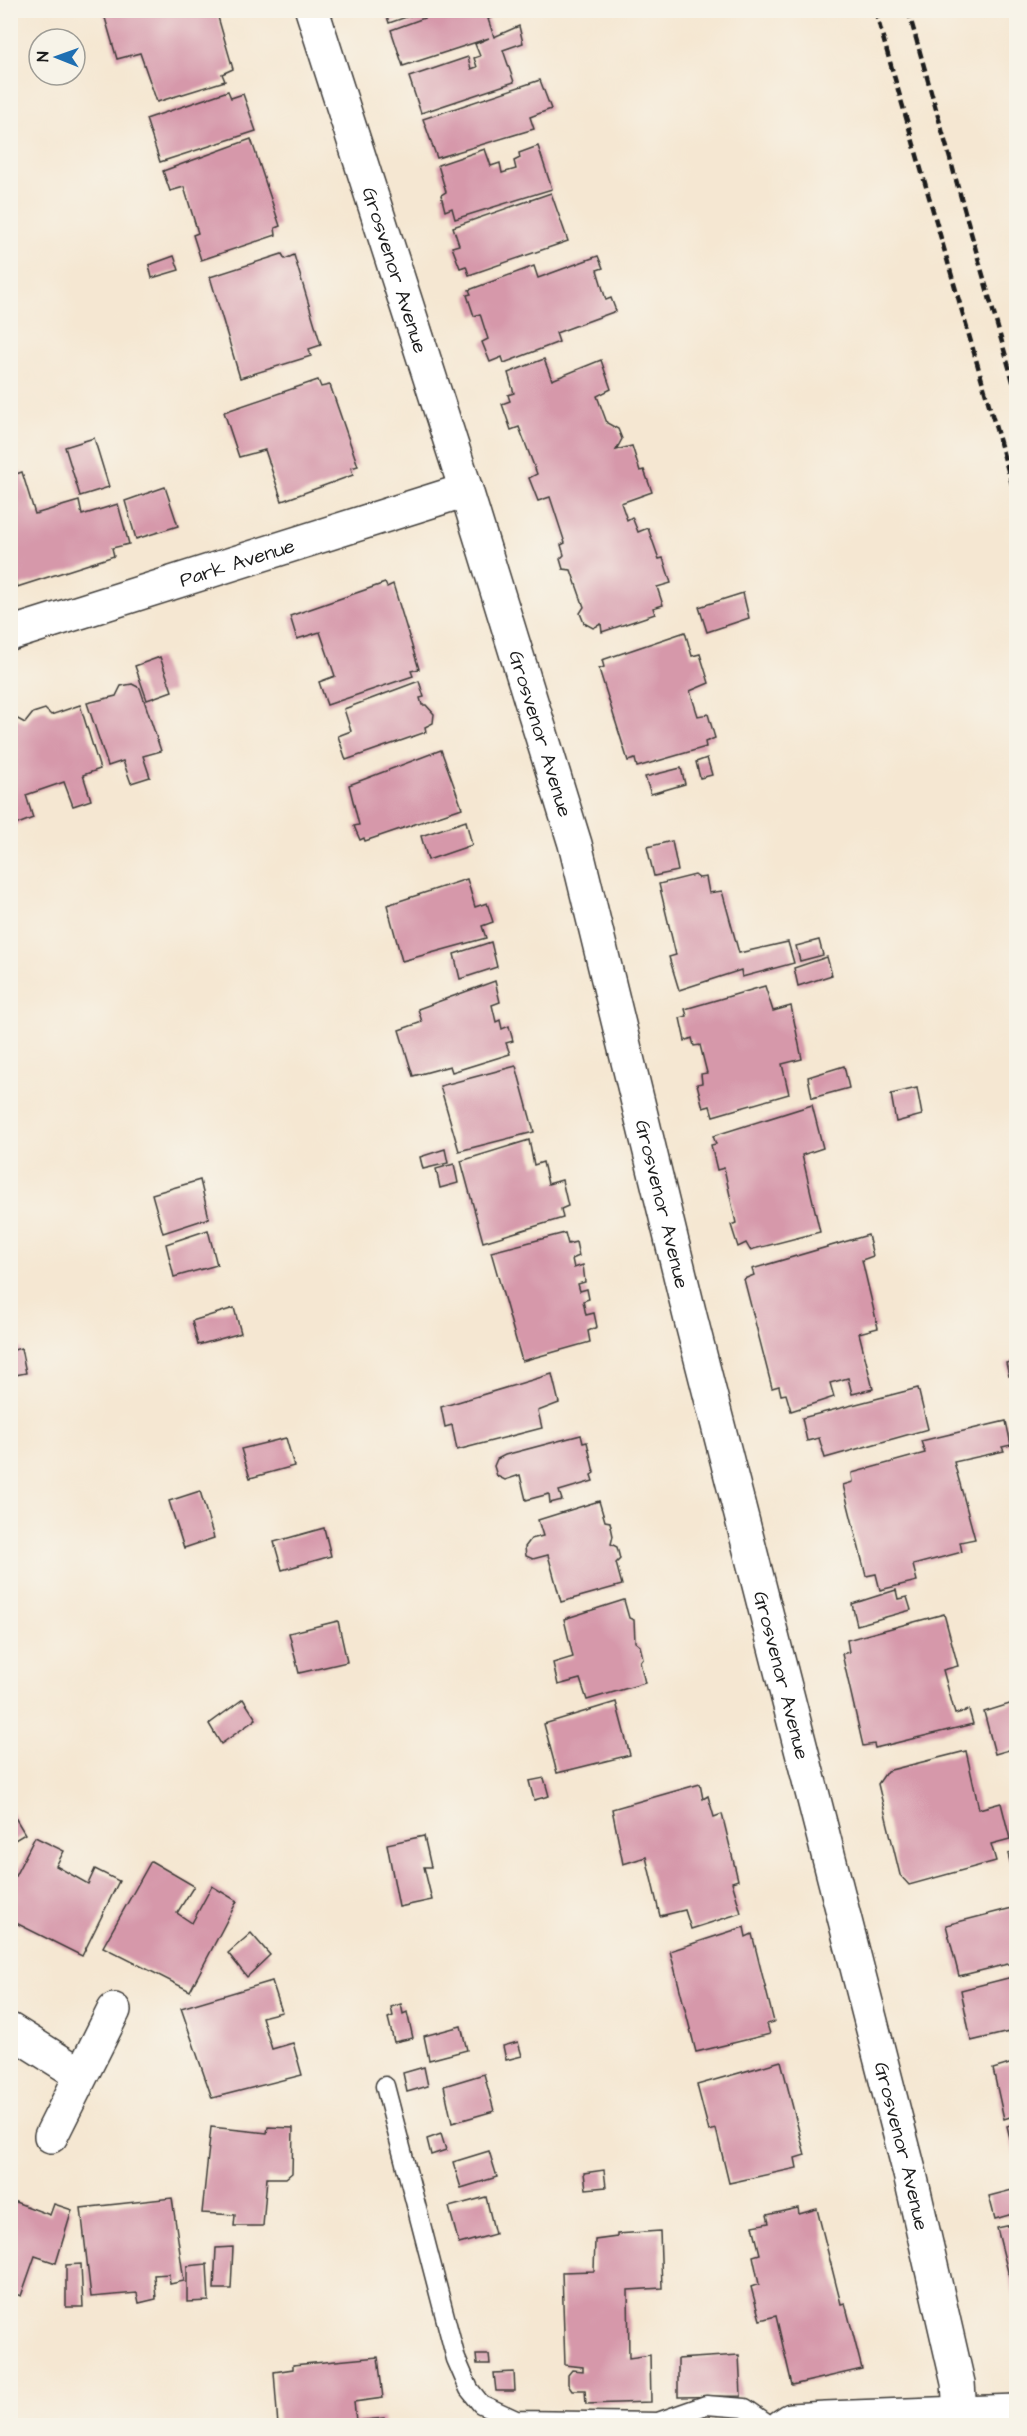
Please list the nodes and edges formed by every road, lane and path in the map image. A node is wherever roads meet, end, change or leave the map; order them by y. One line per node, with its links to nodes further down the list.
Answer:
1 (312, 10): 2 (street, Grosvenor Avenue)
2 (466, 490): 3 (street, Park Avenue); 10 (street, Grosvenor Avenue)
3 (10, 634)
4 (114, 2010): 6 (street)
5 (10, 2030): 6 (street)
6 (80, 2074): 8 (street)
7 (385, 2086): 11 (lane)
8 (51, 2136)
9 (1017, 2411): 10 (street)
10 (960, 2412): 12 (street)
11 (771, 2426)
12 (782, 2426)

